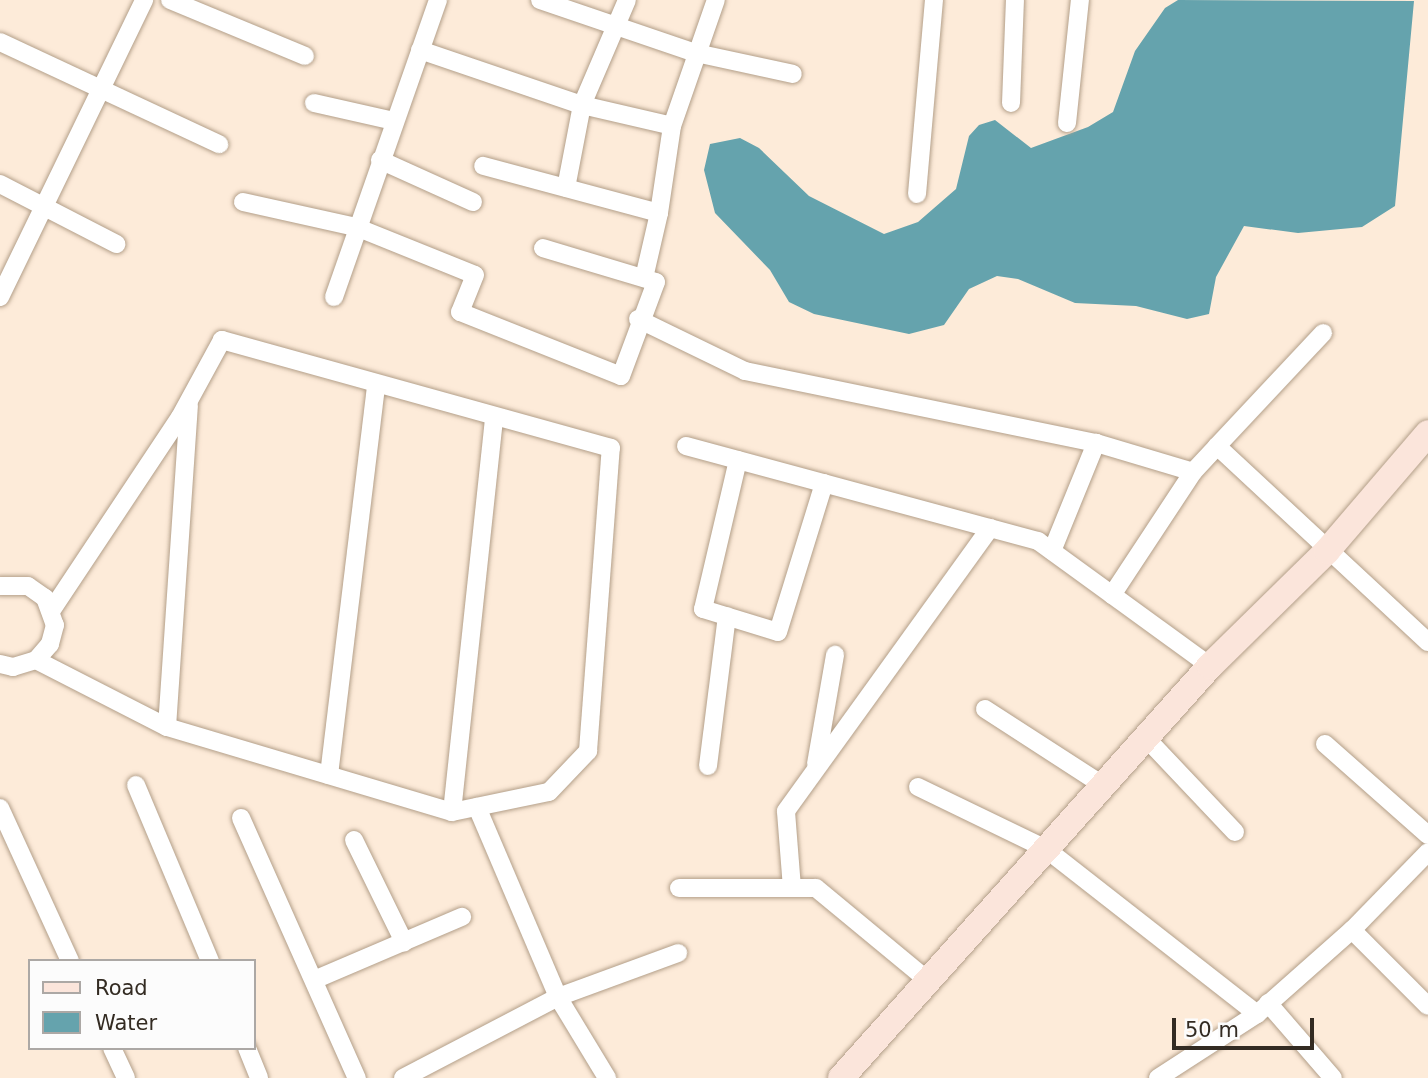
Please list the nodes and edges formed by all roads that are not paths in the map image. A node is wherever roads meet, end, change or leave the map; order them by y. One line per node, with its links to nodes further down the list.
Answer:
1 (144, 0): 16 (street)
2 (170, 0): 14 (street)
3 (438, 0): 12 (street)
4 (540, 0): 10 (street)
5 (627, 0): 10 (street)
6 (716, 0): 13 (street)
7 (934, 0): 28 (street)
8 (1015, 0): 18 (street)
9 (1080, 0): 21 (street)
10 (617, 29): 13 (street); 19 (street)
11 (0, 42): 16 (street)
12 (420, 50): 19 (street); 20 (street)
13 (696, 53): 15 (street); 22 (street)
14 (304, 55)
15 (793, 74)
16 (102, 89): 23 (street); 31 (street)
17 (314, 103): 20 (street)
18 (1011, 103)
19 (582, 105): 22 (street); 27 (street)
20 (394, 121): 24 (street)
21 (1067, 123)
22 (672, 126): 32 (street)
23 (219, 144)
24 (380, 160): 30 (street); 33 (street)
25 (483, 166): 27 (street)
26 (0, 184): 31 (street)
27 (566, 188): 32 (street)
28 (917, 194)
29 (243, 202): 33 (street)
30 (473, 202)
31 (44, 207): 34 (street); 37 (street)
32 (659, 213): 36 (street)
33 (356, 228): 38 (street); 39 (street)
34 (116, 244)
35 (543, 248): 36 (street)
36 (644, 278): 39 (street)
37 (0, 297)
38 (334, 297)
39 (638, 320): 45 (street)
40 (1323, 333): 47 (street)
41 (376, 384): 42 (street); 43 (street); 69 (street)
42 (189, 401): 56 (street); 64 (street)
43 (494, 417): 73 (street); 75 (street)
44 (1428, 433): 53 (street)
45 (1096, 443): 49 (street); 52 (street)
46 (685, 446): 48 (street)
47 (1217, 446): 49 (street); 53 (street)
48 (738, 460): 50 (street); 57 (street)
49 (1193, 472): 55 (street)
50 (824, 483): 51 (street); 57 (street)
51 (990, 528): 52 (street); 68 (street)
52 (1052, 551): 55 (street)
53 (1327, 551): 58 (street); 62 (street)
54 (0, 586): 56 (street)
55 (1112, 595): 62 (street)
56 (52, 610): 60 (street)
57 (727, 616): 67 (street)
58 (1428, 642)
59 (835, 655): 68 (street)
60 (36, 660): 61 (street); 64 (street)
61 (0, 664)
62 (1210, 666): 65 (street)
63 (985, 709): 71 (street)
64 (167, 727): 69 (street)
65 (1147, 739): 71 (street); 77 (street)
66 (1325, 744): 78 (street)
67 (708, 765)
68 (815, 771): 83 (street)
69 (329, 775): 75 (street)
70 (135, 785): 89 (street)
71 (1104, 786): 80 (street)
72 (918, 787): 80 (street)
73 (477, 807): 75 (street); 92 (street)
74 (0, 808): 88 (street)
75 (452, 812)
76 (241, 818): 91 (street)
77 (1235, 832)
78 (1428, 835)
79 (354, 839): 86 (street)
80 (1046, 849): 90 (street); 94 (street)
81 (1428, 852): 85 (street)
82 (679, 888): 83 (street)
83 (792, 888): 90 (street)
84 (462, 917): 86 (street)
85 (1352, 930): 93 (street); 94 (street)
86 (404, 942): 91 (street)
87 (678, 953): 92 (street)
88 (70, 959)
89 (209, 959)
90 (926, 979): 102 (street)
91 (314, 980): 99 (street)
92 (558, 997): 100 (street); 101 (street)
93 (1428, 1006)
94 (1263, 1009): 103 (street); 104 (street)
95 (113, 1050): 97 (street)
96 (248, 1050): 98 (street)
97 (126, 1078)
98 (259, 1078)
99 (357, 1078)
100 (403, 1078)
101 (607, 1078)
102 (841, 1078)
103 (1158, 1078)
104 (1333, 1078)

